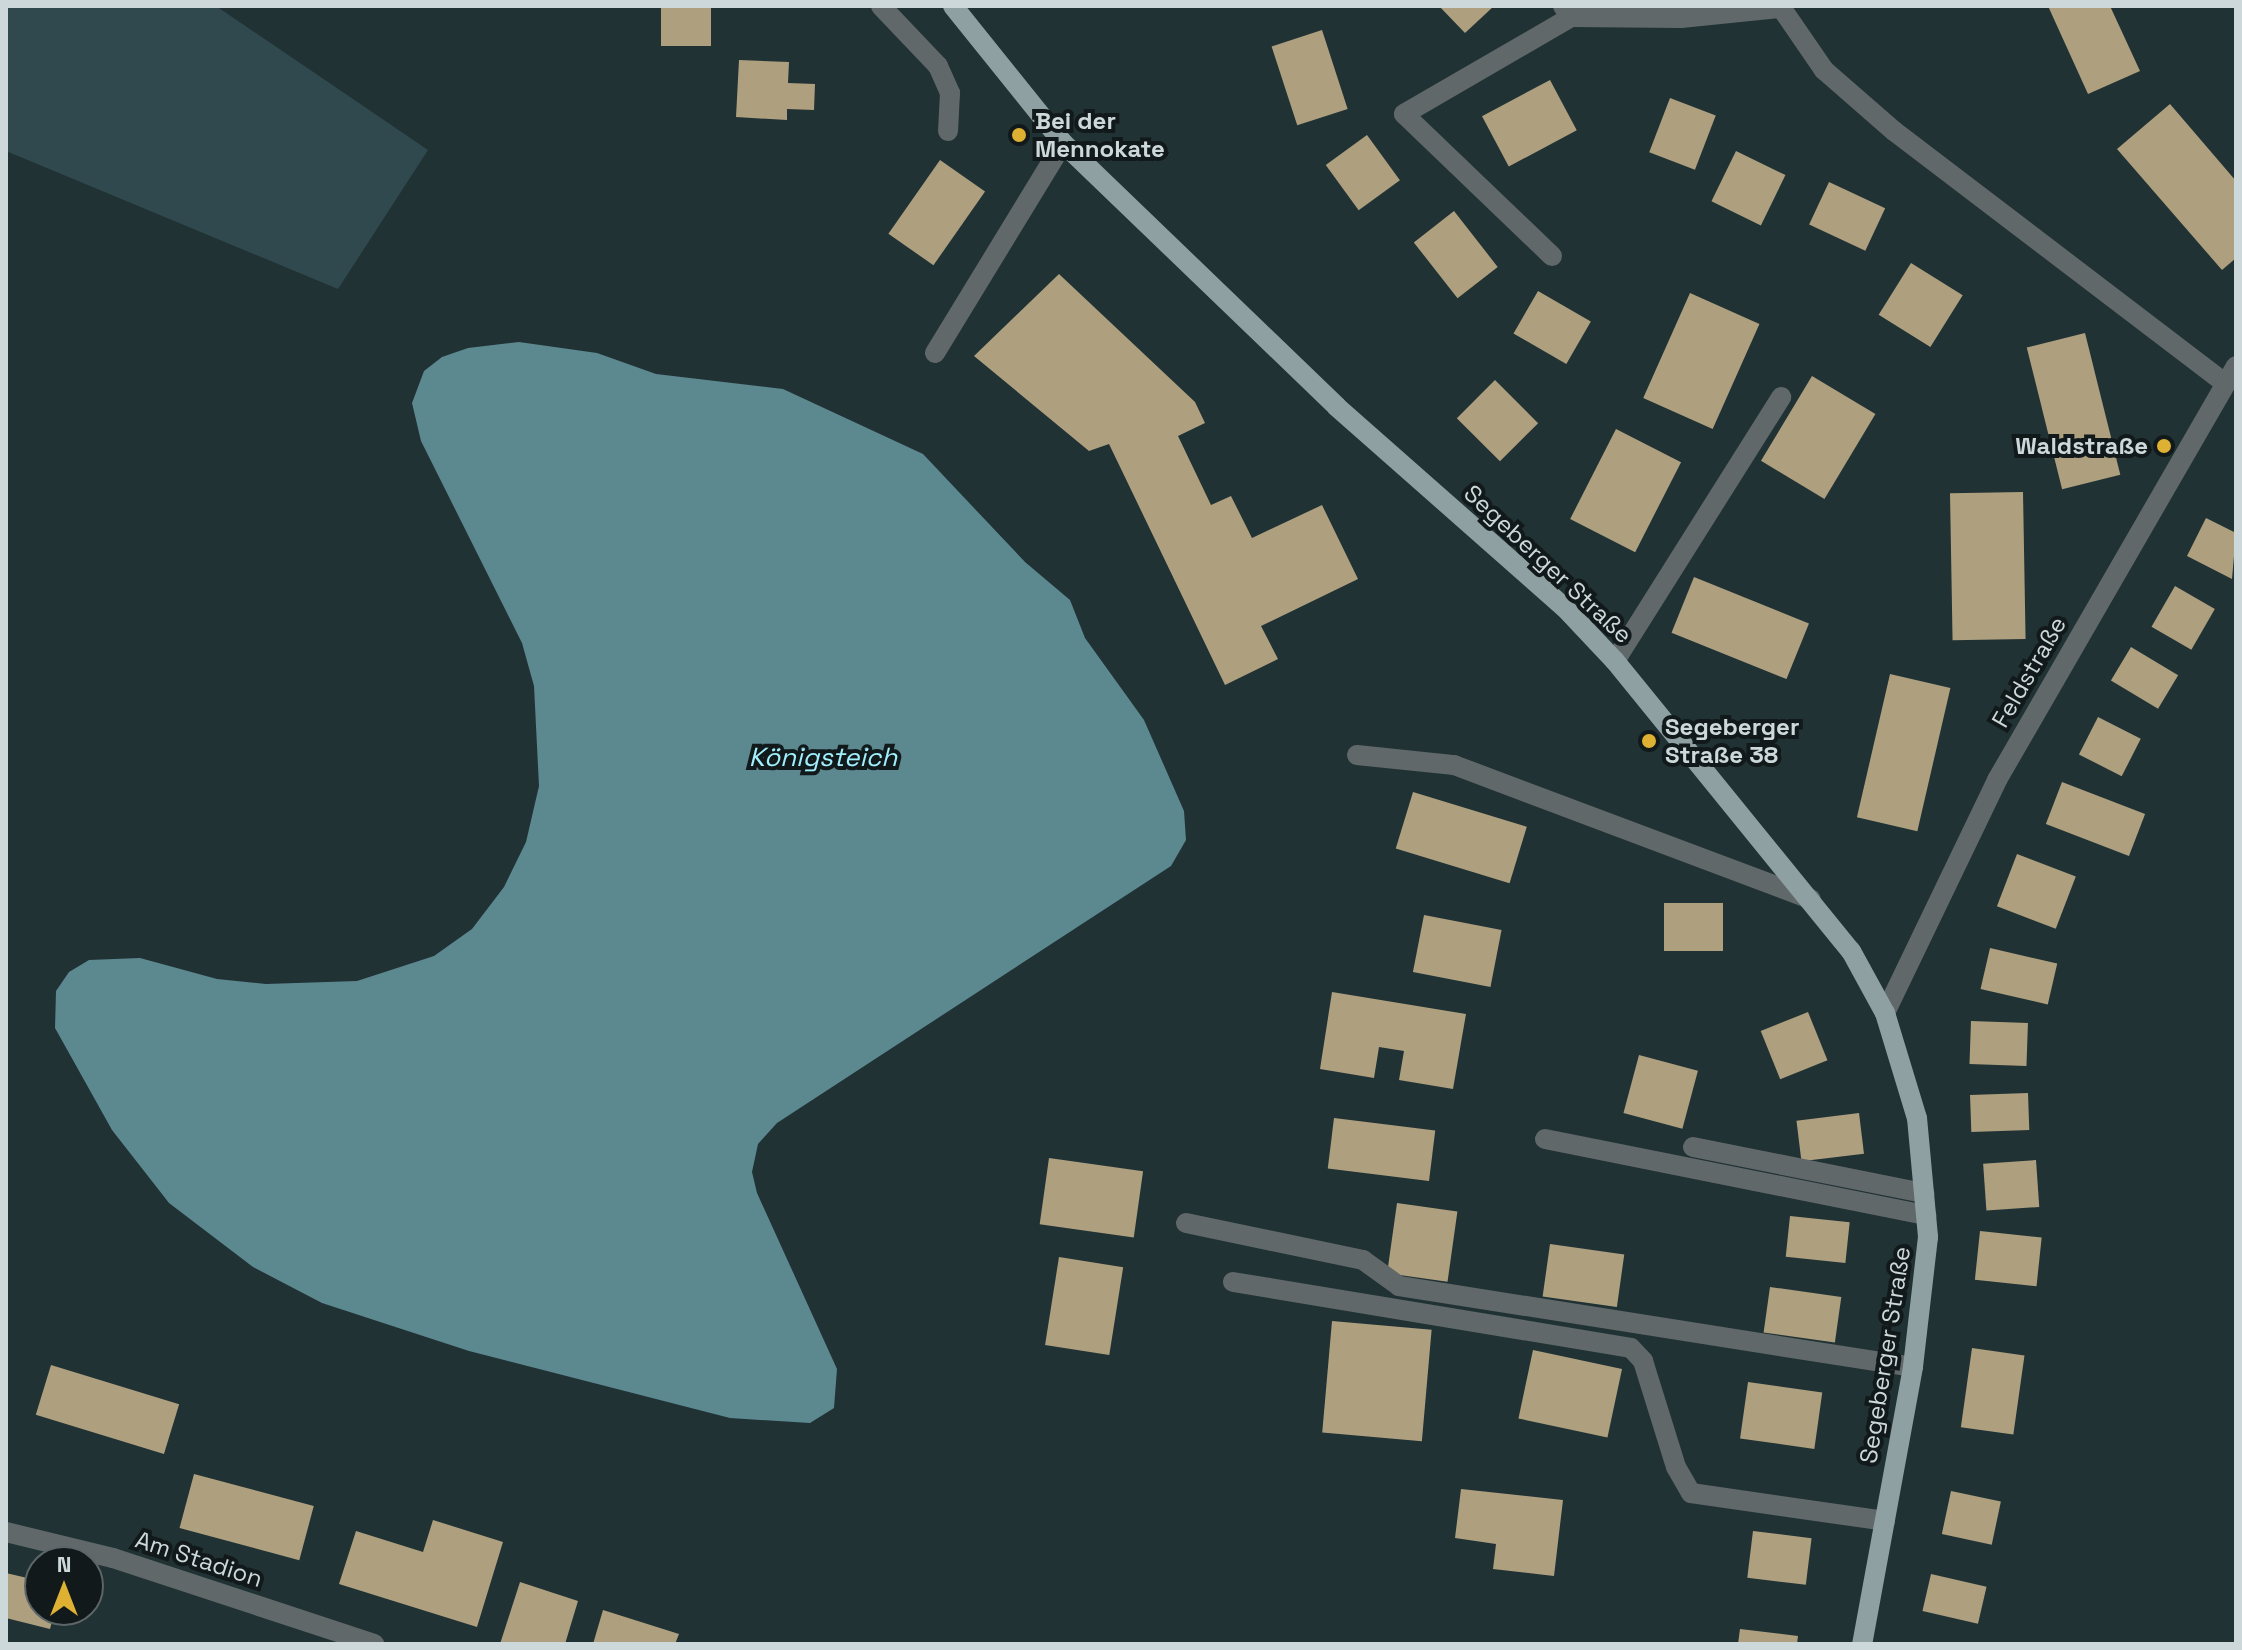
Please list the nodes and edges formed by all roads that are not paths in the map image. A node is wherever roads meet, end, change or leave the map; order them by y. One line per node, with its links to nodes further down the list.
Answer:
1 (881, 6): 5 (street)
2 (953, 6): 6 (main road, Segeberger Straße)
3 (1780, 7): 4 (street); 9 (street)
4 (1567, 11): 7 (street)
5 (948, 131)
6 (1063, 143): 8 (street); 11 (main road, Segeberger Straße)
7 (1552, 256)
8 (935, 353)
9 (2231, 375): 14 (street, Feldstraße)
10 (1781, 397): 11 (street)
11 (1615, 661): 13 (main road, Segeberger Straße)
12 (1357, 755): 13 (street)
13 (1811, 899): 14 (main road, Segeberger Straße)
14 (1885, 1013): 17 (main road, Segeberger Straße)
15 (1545, 1139): 18 (street)
16 (1693, 1147): 17 (street)
17 (1924, 1193): 18 (main road, Segeberger Straße)
18 (1926, 1215): 21 (main road, Segeberger Straße)
19 (1186, 1223): 21 (street)
20 (1233, 1282): 22 (street)
21 (1913, 1367): 22 (main road, Segeberger Straße)
22 (1885, 1521): 25 (main road, Segeberger Straße)
23 (6, 1532): 24 (street, Am Stadion)
24 (374, 1644)
25 (1862, 1644)

